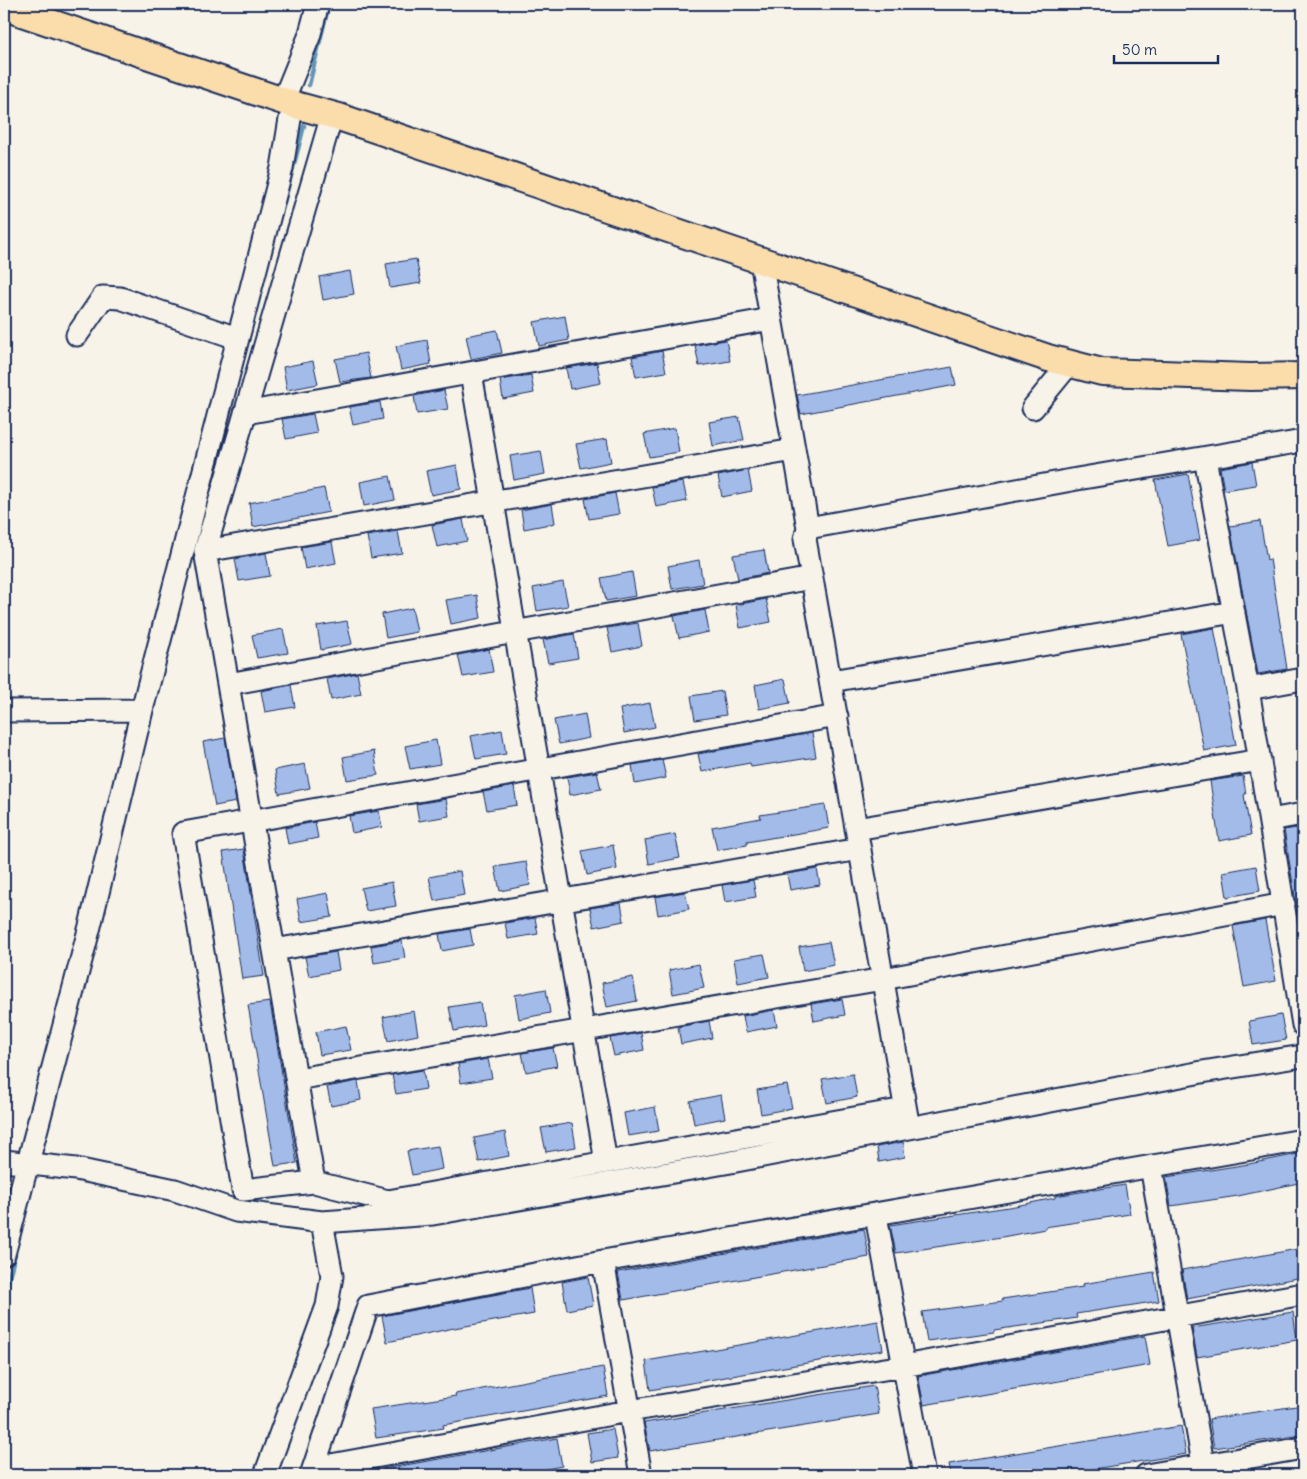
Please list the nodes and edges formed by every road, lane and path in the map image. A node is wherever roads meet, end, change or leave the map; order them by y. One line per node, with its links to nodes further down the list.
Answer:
1 (318, 4): 3 (street)
2 (4, 7): 3 (main road)
3 (289, 103): 4 (main road); 8 (street)
4 (332, 115): 5 (main road); 13 (street)
5 (761, 261): 6 (street); 9 (main road)
6 (771, 319): 10 (street); 15 (street)
7 (77, 334): 8 (street)
8 (237, 338): 27 (street)
9 (1069, 364): 11 (main road); 12 (street)
10 (471, 373): 13 (street); 17 (street)
11 (1303, 376)
12 (1033, 408)
13 (245, 413): 19 (street)
14 (1303, 442): 16 (street)
15 (794, 450): 17 (street); 18 (street)
16 (1205, 458): 18 (street); 21 (street)
17 (493, 502): 19 (street); 22 (street)
18 (808, 528): 20 (street)
19 (205, 551): 25 (street)
20 (812, 578): 22 (street); 24 (street)
21 (1234, 612): 24 (street); 26 (street)
22 (515, 632): 25 (street); 31 (street)
23 (1303, 680): 26 (street)
24 (831, 682): 29 (street)
25 (228, 684): 33 (street)
26 (1248, 689): 30 (street)
27 (142, 710): 28 (street); 48 (street)
28 (4, 711)
29 (837, 716): 31 (street); 35 (street)
30 (1260, 760): 34 (street); 35 (street)
31 (539, 769): 33 (street); 36 (street)
32 (1303, 814): 34 (street)
33 (252, 820): 38 (street); 50 (street)
34 (1270, 820): 37 (street)
35 (858, 839): 36 (street); 39 (street)
36 (561, 900): 38 (street); 41 (street)
37 (1284, 904): 39 (street); 40 (street)
38 (274, 950): 43 (street)
39 (883, 979): 41 (street); 44 (street)
40 (1303, 1025)
41 (584, 1031): 43 (street); 47 (street)
42 (1303, 1056): 44 (street)
43 (297, 1080): 50 (street)
44 (907, 1119): 47 (street); 52 (street)
45 (1303, 1140): 49 (street)
46 (4, 1162): 48 (street)
47 (606, 1162): 50 (street)
48 (28, 1164): 52 (street); 53 (street)
49 (1151, 1166): 51 (street); 56 (street)
50 (314, 1182)
51 (876, 1216): 54 (street); 57 (street)
52 (322, 1222): 62 (street)
53 (4, 1254)
54 (603, 1261): 58 (street); 61 (street)
55 (1303, 1294): 56 (street)
56 (1177, 1316): 57 (street); 60 (street)
57 (903, 1366): 58 (street); 64 (street)
58 (630, 1411): 61 (street); 63 (street)
59 (1303, 1448): 60 (street)
60 (1204, 1470): 65 (street)
61 (313, 1472)
62 (265, 1475)
63 (641, 1475)
64 (924, 1475)
65 (1146, 1475)

